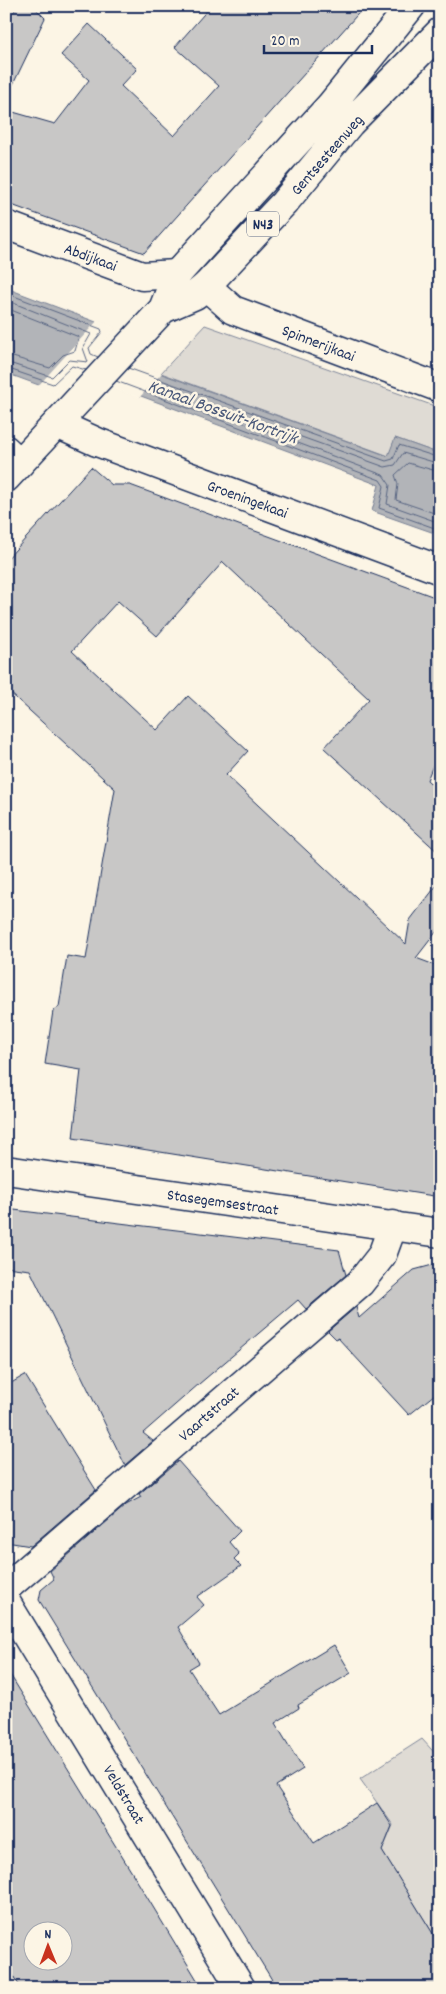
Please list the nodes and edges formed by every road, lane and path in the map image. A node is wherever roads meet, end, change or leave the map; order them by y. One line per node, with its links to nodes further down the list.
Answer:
1 (411, 6): 4 (street, Gentsesteenweg / N43)
2 (440, 32): 5 (street, Gentsesteenweg / N43)
3 (6, 225): 4 (street, Abdijkaai)
4 (177, 274): 6 (street, Gentsesteenweg / N43)
5 (206, 286): 6 (street, Gentsesteenweg / N43); 7 (street, Spinnerijkaai)
6 (163, 309): 8 (street, Gentsesteenweg / N43)
7 (440, 388)
8 (60, 421): 9 (street, Gentsesteenweg / N43); 10 (street, Groeningekaai)
9 (11, 464)
10 (440, 570)
11 (6, 1170): 12 (street, Stasegemsestraat)
12 (393, 1225): 13 (street, Stasegemsestraat); 14 (street, Vaartstraat)
13 (440, 1232)
14 (6, 1588)
15 (6, 1602): 16 (street, Veldstraat)
16 (241, 1988)

